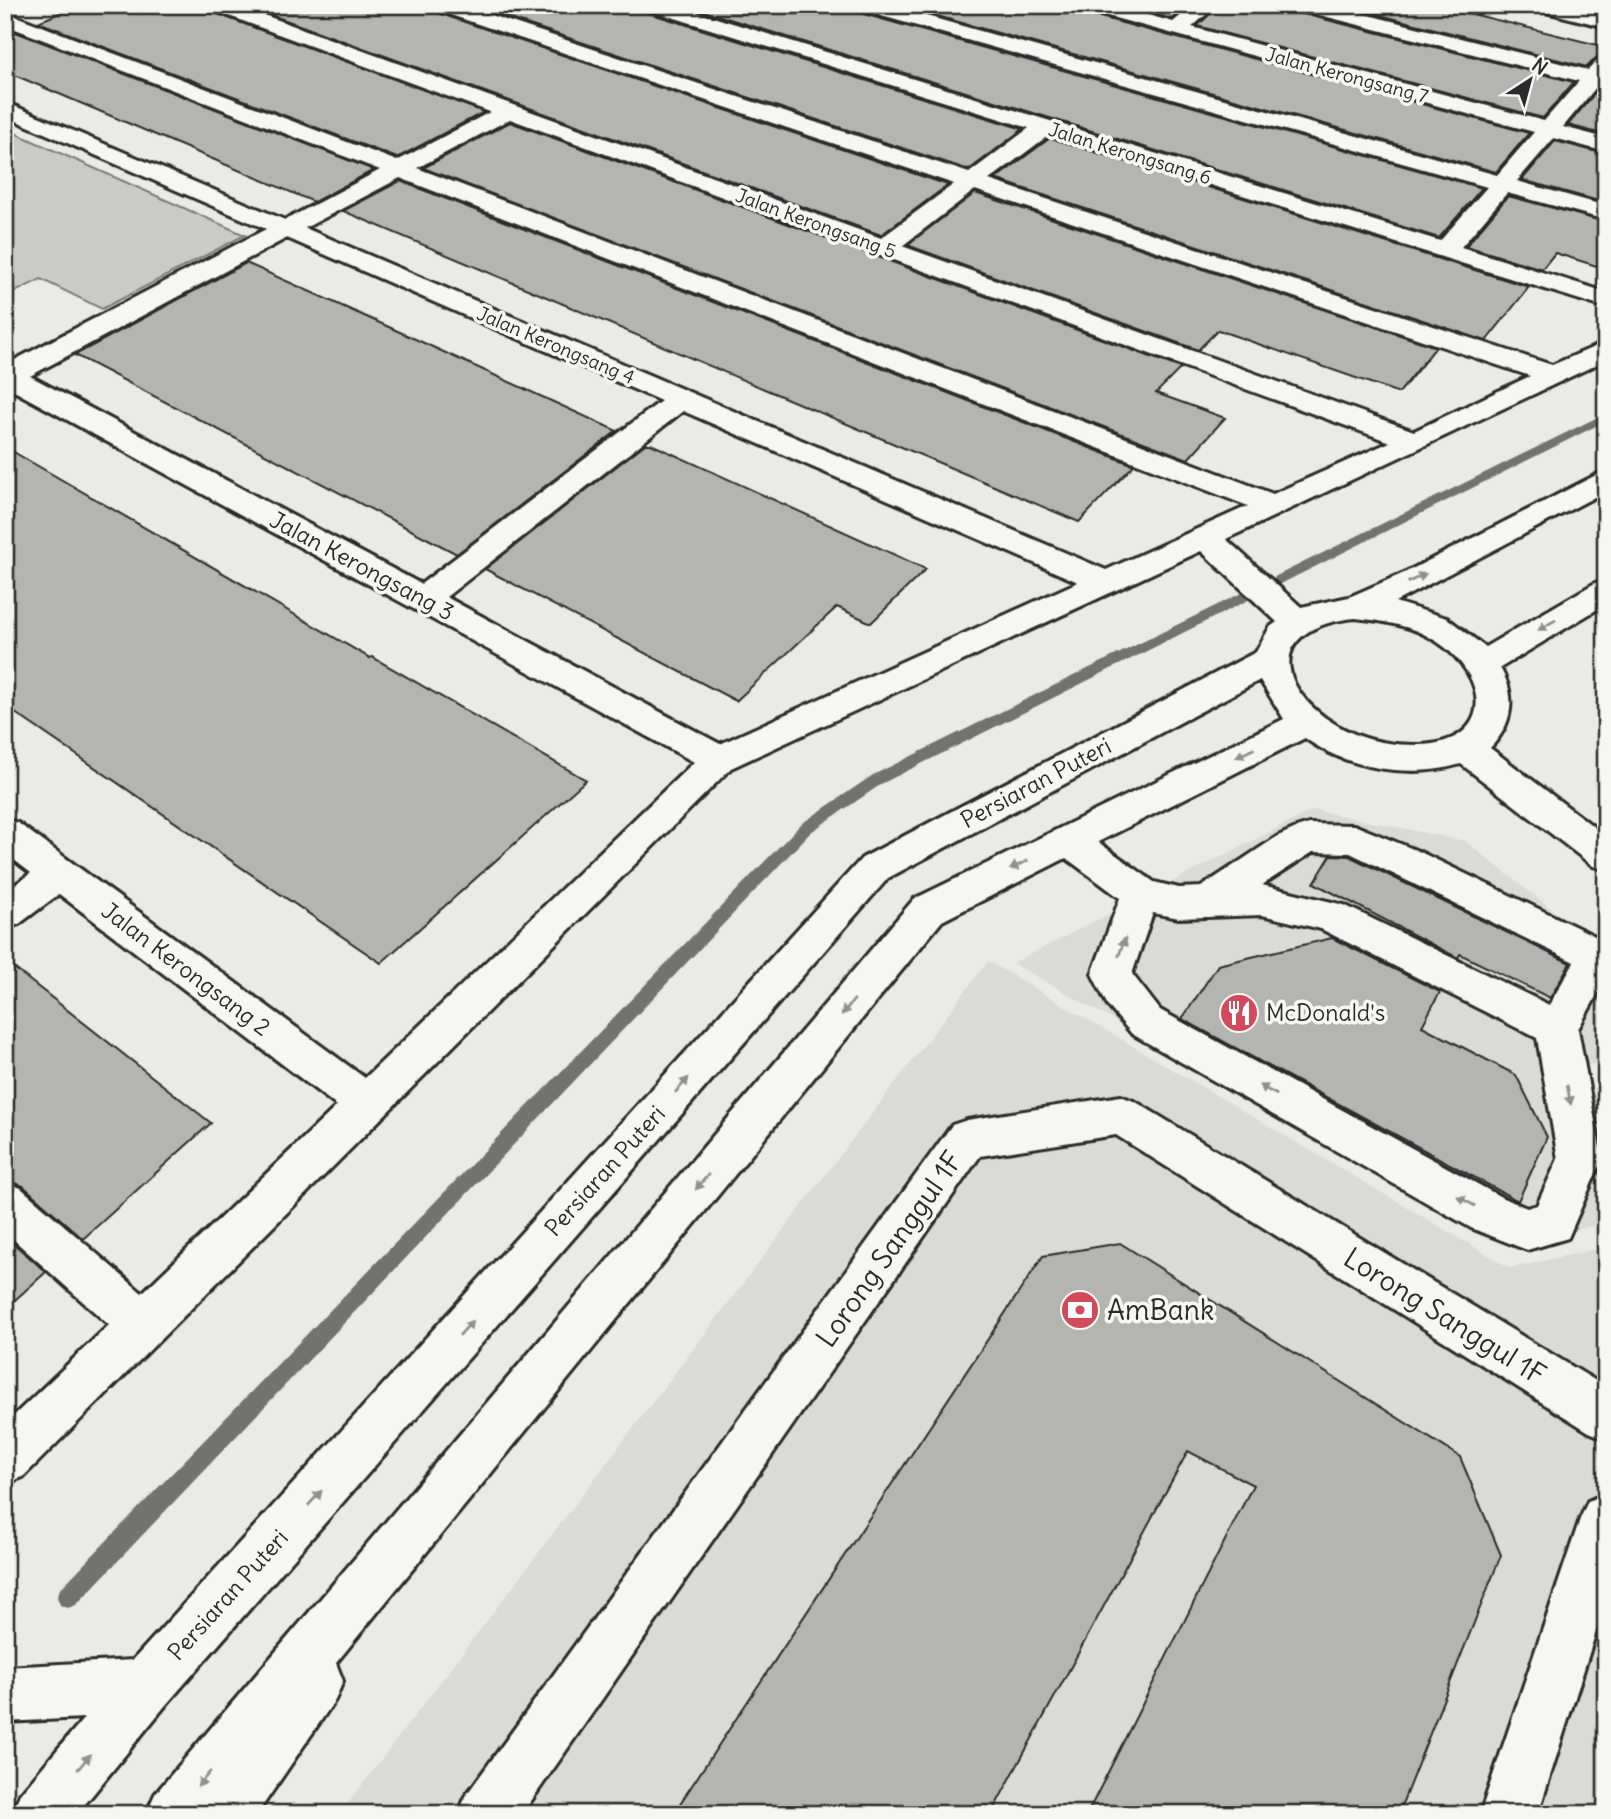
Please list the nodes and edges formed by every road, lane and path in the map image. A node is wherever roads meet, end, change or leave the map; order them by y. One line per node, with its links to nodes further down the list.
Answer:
1 (217, 5): 15 (street, Jalan Kerongsang 5)
2 (440, 5): 20 (street)
3 (653, 5): 9 (street, Jalan Kerongsang 6)
4 (864, 5): 21 (street)
5 (1089, 5): 12 (street, Jalan Kerongsang 7)
6 (1207, 5): 12 (street)
7 (1303, 5): 13 (street)
8 (1541, 5): 11 (street)
9 (698, 11): 16 (street, Jalan Kerongsang 6)
10 (5, 18): 19 (street)
11 (1606, 21)
12 (1175, 29): 17 (street, Jalan Kerongsang 7)
13 (1601, 74): 17 (street)
14 (5, 108): 23 (street, Jalan Kerongsang 4)
15 (508, 111): 19 (street); 24 (street, Jalan Kerongsang 5)
16 (1045, 127): 20 (street); 25 (street, Jalan Kerongsang 6)
17 (1548, 130): 18 (street, Jalan Kerongsang 7); 21 (street)
18 (1606, 145)
19 (398, 169): 23 (street); 33 (street)
20 (971, 182): 24 (street); 28 (street)
21 (1502, 184): 22 (street); 25 (street)
22 (1606, 213)
23 (286, 229): 29 (street); 30 (street, Jalan Kerongsang 4)
24 (883, 248): 31 (street, Jalan Kerongsang 5)
25 (1445, 250): 26 (street, Jalan Kerongsang 6)
26 (1606, 300)
27 (1606, 350): 28 (street)
28 (1554, 375): 31 (street)
29 (7, 376): 37 (street, Jalan Kerongsang 3)
30 (681, 399): 35 (street, Jalan Kerongsang 4); 37 (street)
31 (1415, 441): 33 (street)
32 (1606, 479): 38 (street, one-way to 32)
33 (1273, 505): 34 (street)
34 (1205, 537): 35 (street); 39 (street)
35 (1106, 582): 44 (street)
36 (1606, 590): 41 (street, one-way to 41)
37 (423, 599): 44 (street, Jalan Kerongsang 3)
38 (1355, 607): 39 (street); 41 (street)
39 (1297, 622): 40 (street)
40 (1272, 658): 42 (street); 61 (street, Persiaran Puteri, one-way to 40)
41 (1482, 663): 43 (street)
42 (1306, 723): 43 (street); 46 (street, one-way to 46)
43 (1465, 748): 47 (street)
44 (719, 760): 54 (street)
45 (5, 833): 48 (street, Jalan Kerongsang 2)
46 (1068, 841): 49 (street); 58 (street, one-way to 58)
47 (1606, 856)
48 (59, 873): 51 (street); 54 (street, Jalan Kerongsang 2)
49 (1141, 893): 50 (street); 53 (street, one-way to 49)
50 (1208, 902): 52 (street); 53 (street)
51 (5, 913)
52 (1602, 954): 53 (street)
53 (1558, 1028)
54 (368, 1104): 56 (street)
55 (5, 1203): 56 (street)
56 (143, 1324): 59 (street)
57 (1606, 1415): 66 (street, Lorong Sanggul 1F)
58 (483, 1445): 64 (street, one-way to 64); 65 (street)
59 (5, 1459)
60 (1606, 1519): 67 (street)
61 (146, 1687): 62 (street); 63 (street, Persiaran Puteri, one-way to 61)
62 (5, 1695)
63 (40, 1814)
64 (175, 1814)
65 (222, 1814)
66 (487, 1814)
67 (1509, 1814)

